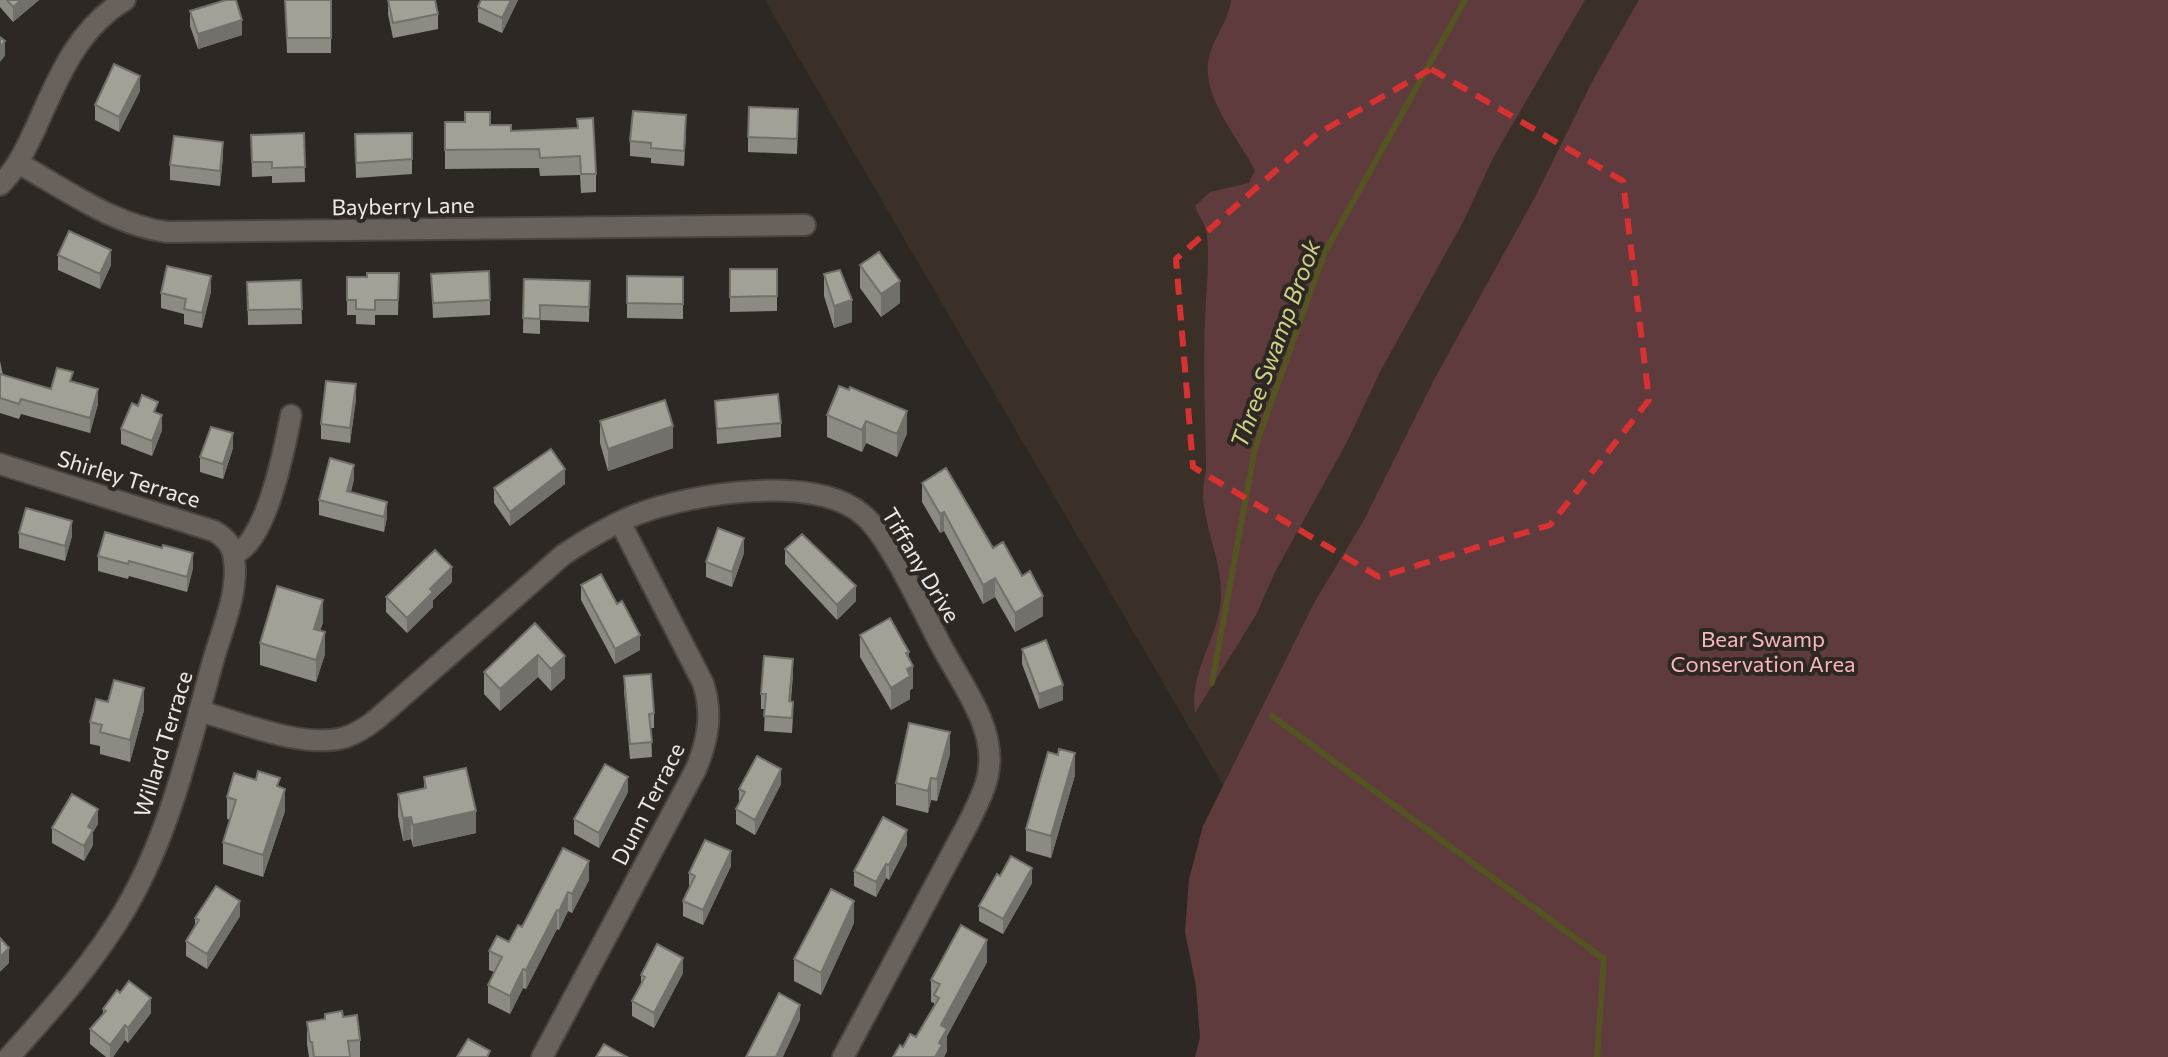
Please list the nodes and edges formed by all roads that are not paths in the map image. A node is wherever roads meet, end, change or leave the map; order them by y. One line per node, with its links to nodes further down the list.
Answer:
1 (125, 0): 2 (street)
2 (18, 163): 3 (street); 4 (street, Bayberry Lane)
3 (0, 185)
4 (805, 225)
5 (291, 415): 8 (street)
6 (0, 464): 8 (street, Shirley Terrace)
7 (620, 522): 9 (street, Tiffany Drive); 11 (street, Dunn Terrace); 12 (street, Tiffany Drive)
8 (233, 554): 9 (street, Willard Terrace)
9 (199, 711): 10 (street, Willard Terrace)
10 (9, 1057)
11 (542, 1057)
12 (843, 1057)

